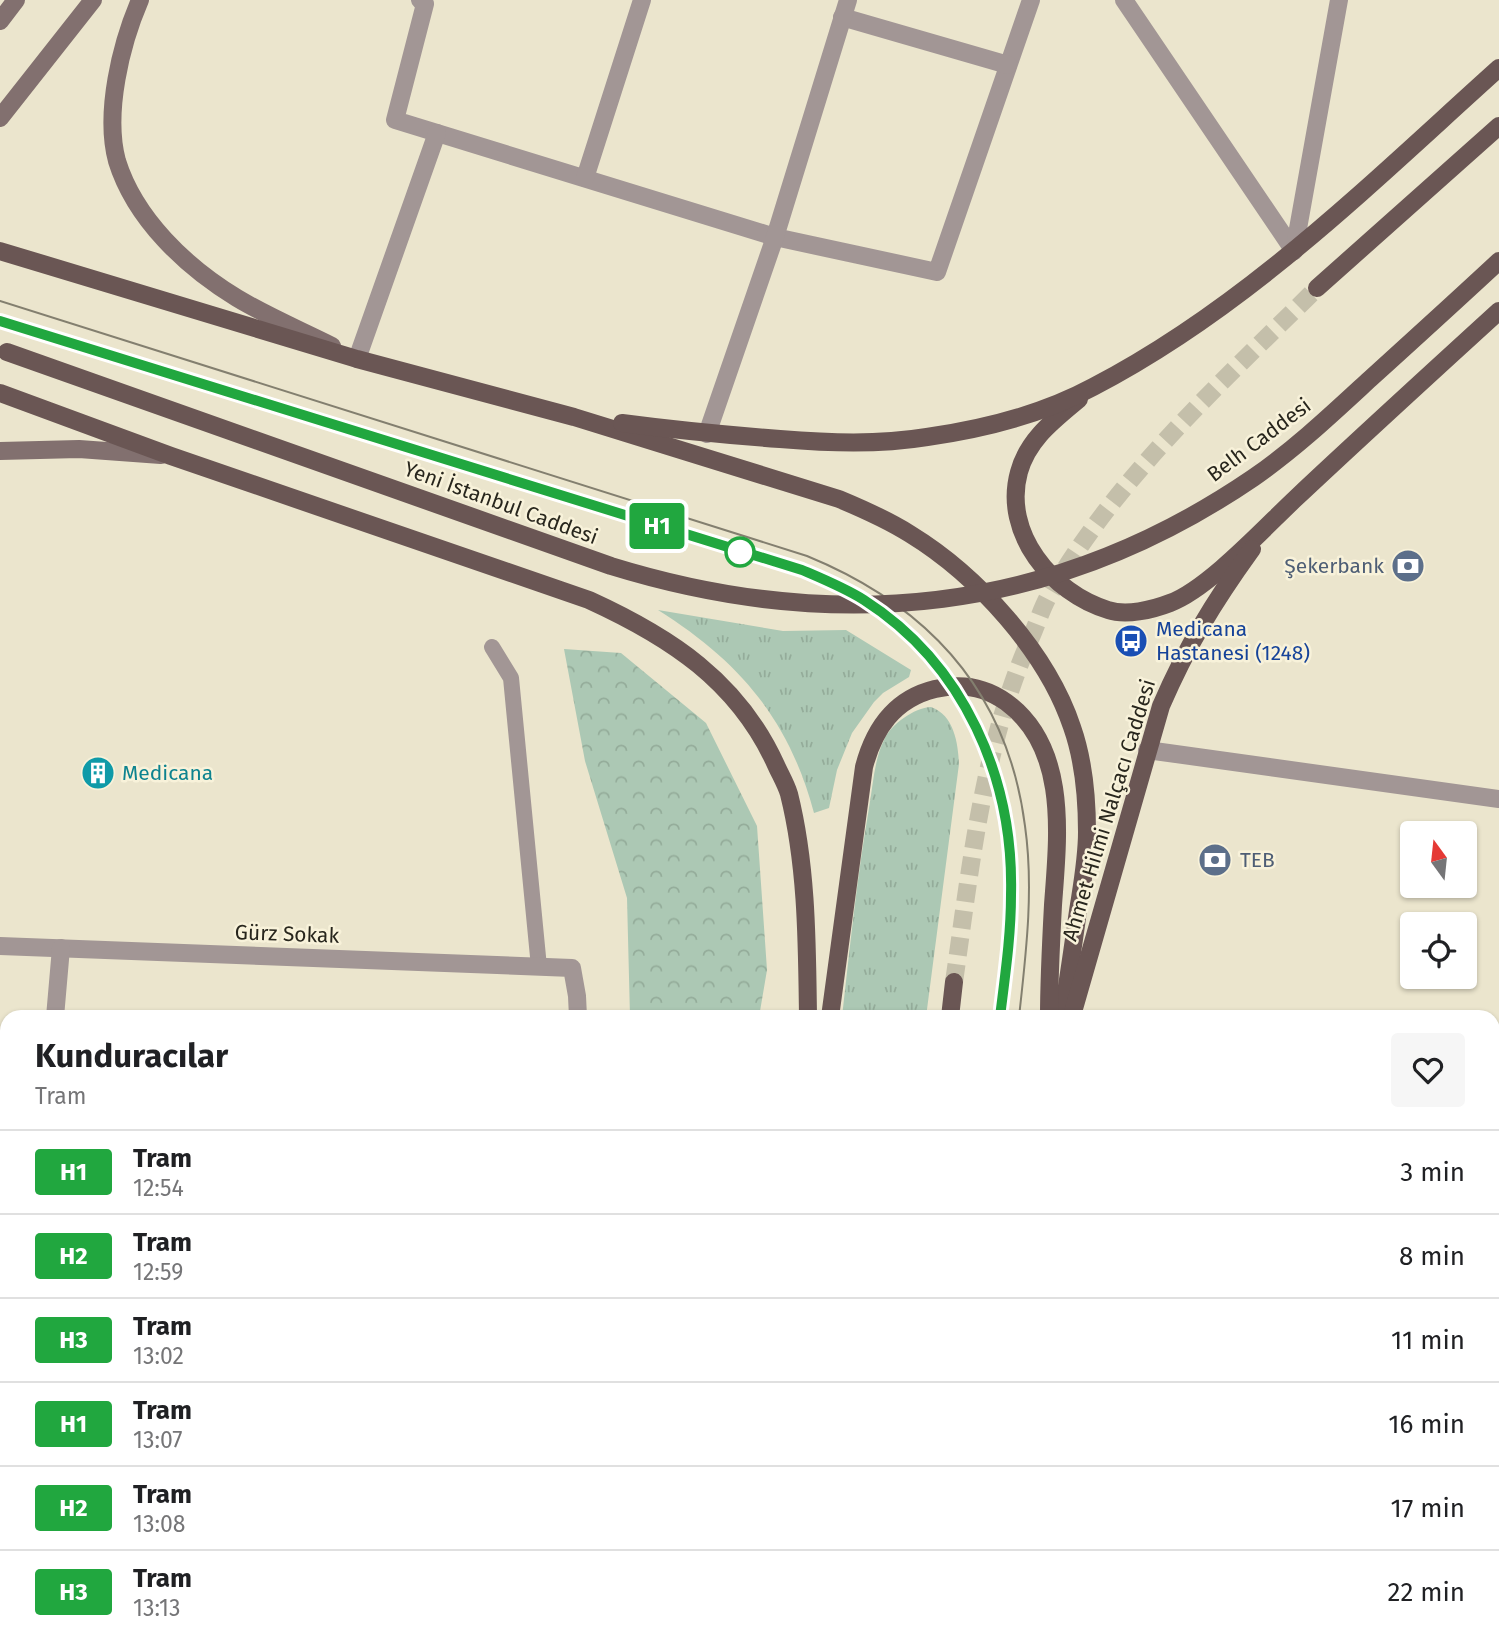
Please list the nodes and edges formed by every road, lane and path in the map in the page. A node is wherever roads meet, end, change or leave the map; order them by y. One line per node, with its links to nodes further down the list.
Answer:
1 (16, 0): 10 (main road)
2 (93, 0): 13 (main road)
3 (140, 0): 24 (main road)
4 (642, 0): 16 (street)
5 (1031, 0): 11 (street)
6 (1124, 0): 19 (street)
7 (1339, 0): 19 (street)
8 (424, 1): 15 (street)
9 (845, 9): 11 (street); 17 (street)
10 (0, 21)
11 (1009, 65): 17 (street)
12 (1499, 68): 19 (main road)
13 (0, 118)
14 (1499, 126): 21 (main road)
15 (437, 133): 16 (street); 24 (street)
16 (585, 178): 17 (street)
17 (775, 237): 28 (street)
18 (0, 251): 24 (main road)
19 (1294, 251): 25 (main road)
20 (1499, 261): 32 (main road, Belh Caddesi, bridge)
21 (1317, 288)
22 (1499, 311): 31 (main road)
23 (4, 351): 32 (main road, Yeni İstanbul Caddesi, bridge)
24 (356, 359): 27 (main road)
25 (1092, 388): 28 (main road); 31 (main road)
26 (0, 393): 30 (main road)
27 (574, 417): 28 (main road); 46 (main road)
28 (707, 434)
29 (0, 451): 30 (main road)
30 (171, 456): 42 (main road)
31 (1274, 518): 34 (main road, Ahmet Hilmi Nalçacı Caddesi)
32 (1005, 587)
33 (492, 647): 38 (lane)
34 (1147, 750): 35 (street); 47 (main road, Ahmet Hilmi Nalçacı Caddesi)
35 (1499, 799)
36 (0, 946): 37 (street, Gürz Sokak)
37 (61, 948): 38 (street, Gürz Sokak); 40 (street)
38 (539, 967): 41 (street, Gürz Sokak)
39 (954, 982): 44 (main road)
40 (56, 1010)
41 (578, 1010)
42 (808, 1010)
43 (831, 1010): 45 (main road)
44 (951, 1010)
45 (1049, 1010)
46 (1063, 1010)
47 (1074, 1010)

